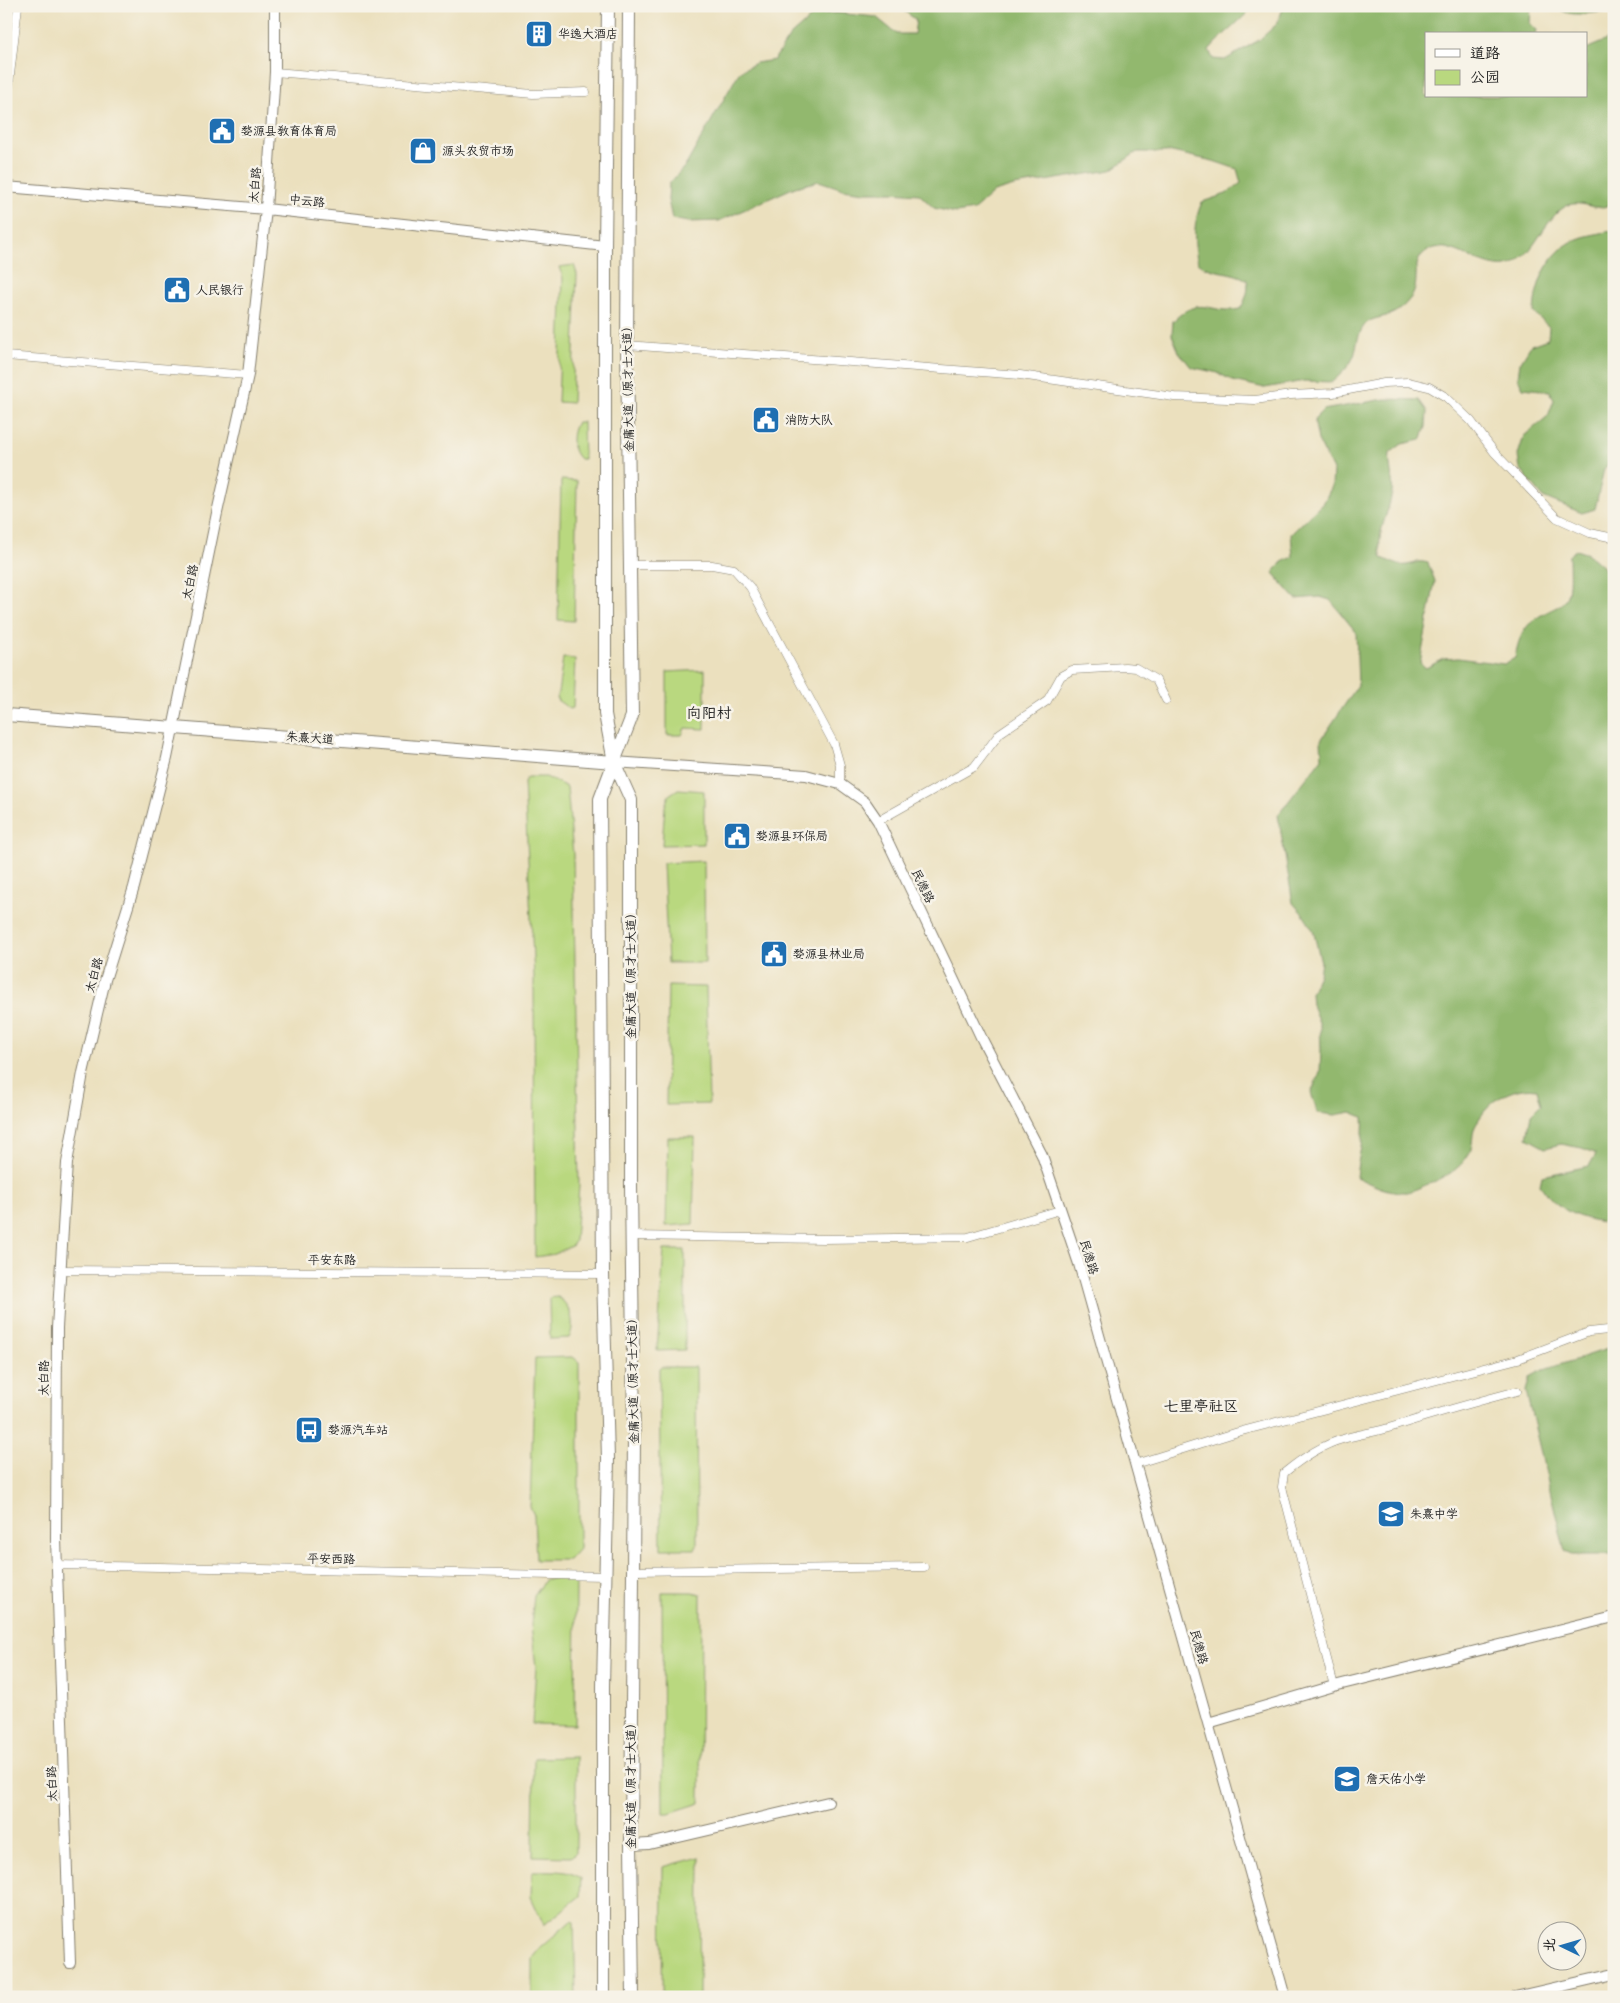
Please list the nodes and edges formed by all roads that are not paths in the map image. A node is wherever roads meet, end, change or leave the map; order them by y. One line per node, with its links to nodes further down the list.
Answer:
1 (18, 6): 7 (street)
2 (275, 6): 5 (street, 太白路)
3 (608, 6): 10 (main road, 金庸大道（原才士大道）)
4 (628, 6): 11 (main road, 金庸大道（原才士大道）)
5 (276, 72): 6 (street); 9 (street, 太白路)
6 (586, 92)
7 (6, 109)
8 (6, 188): 9 (street, 中云路)
9 (266, 209): 10 (street, 中云路); 13 (street, 太白路)
10 (605, 246): 19 (main road, 金庸大道（原才士大道）)
11 (627, 345): 14 (street); 15 (main road, 金庸大道（原才士大道）)
12 (6, 356): 13 (street)
13 (248, 375): 18 (street, 太白路)
14 (1614, 538)
15 (630, 565): 19 (main road, 金庸大道（原才士大道）); 20 (street)
16 (1166, 700): 21 (street)
17 (6, 715): 18 (main road, 朱熹大道)
18 (172, 728): 19 (main road, 朱熹大道); 24 (street, 太白路)
19 (614, 762): 20 (street, 民德路); 23 (main road, 金庸大道（原才士大道）); 25 (main road, 金庸大道（原才士大道）)
20 (840, 784): 21 (street, 民德路)
21 (878, 821): 22 (street, 民德路)
22 (1060, 1210): 23 (street); 28 (street, 民德路)
23 (631, 1236): 31 (main road, 金庸大道（原才士大道）)
24 (60, 1270): 25 (street, 平安东路); 29 (street, 太白路)
25 (603, 1274): 32 (main road, 金庸大道（原才士大道）)
26 (1614, 1332): 28 (street)
27 (1517, 1391): 34 (street)
28 (1135, 1464): 35 (street, 民德路)
29 (57, 1565): 32 (street, 平安西路); 38 (street, 太白路)
30 (924, 1567): 31 (street)
31 (633, 1571): 37 (main road, 金庸大道（原才士大道）)
32 (605, 1576): 40 (main road, 金庸大道（原才士大道）)
33 (1614, 1617): 34 (street)
34 (1334, 1686): 35 (street)
35 (1208, 1723): 42 (street, 民德路)
36 (828, 1802): 37 (street)
37 (630, 1845): 41 (main road, 金庸大道（原才士大道）)
38 (70, 1963)
39 (1614, 1974): 43 (street)
40 (604, 1997)
41 (634, 1997)
42 (1285, 1997)
43 (1515, 1997)

